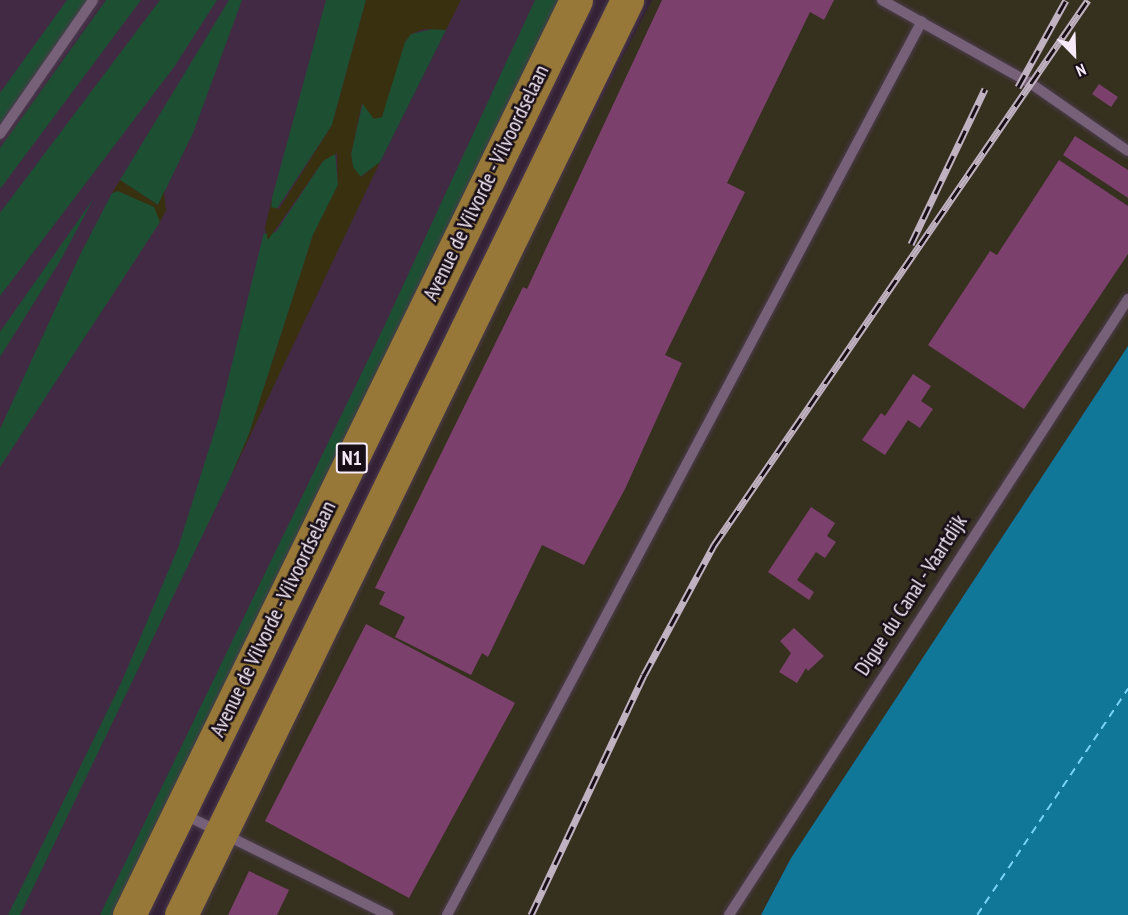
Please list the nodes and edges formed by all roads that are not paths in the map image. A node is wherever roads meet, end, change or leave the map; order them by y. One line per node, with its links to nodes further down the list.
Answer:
1 (93, 0): 6 (lane)
2 (576, 0): 9 (main road, Avenue de Vilvorde - Vilvoordselaan / N1)
3 (627, 0): 10 (main road, N1)
4 (882, 0): 5 (lane)
5 (922, 21): 7 (lane); 14 (lane)
6 (0, 134)
7 (1128, 151)
8 (1128, 299): 15 (lane, Digue du Canal - Vaartdijk)
9 (179, 812): 10 (lane); 11 (main road, Avenue de Vilvorde - Vilvoordselaan / N1)
10 (222, 832): 12 (main road, N1); 13 (lane)
11 (129, 915)
12 (181, 915)
13 (388, 915)
14 (447, 915)
15 (729, 915)

